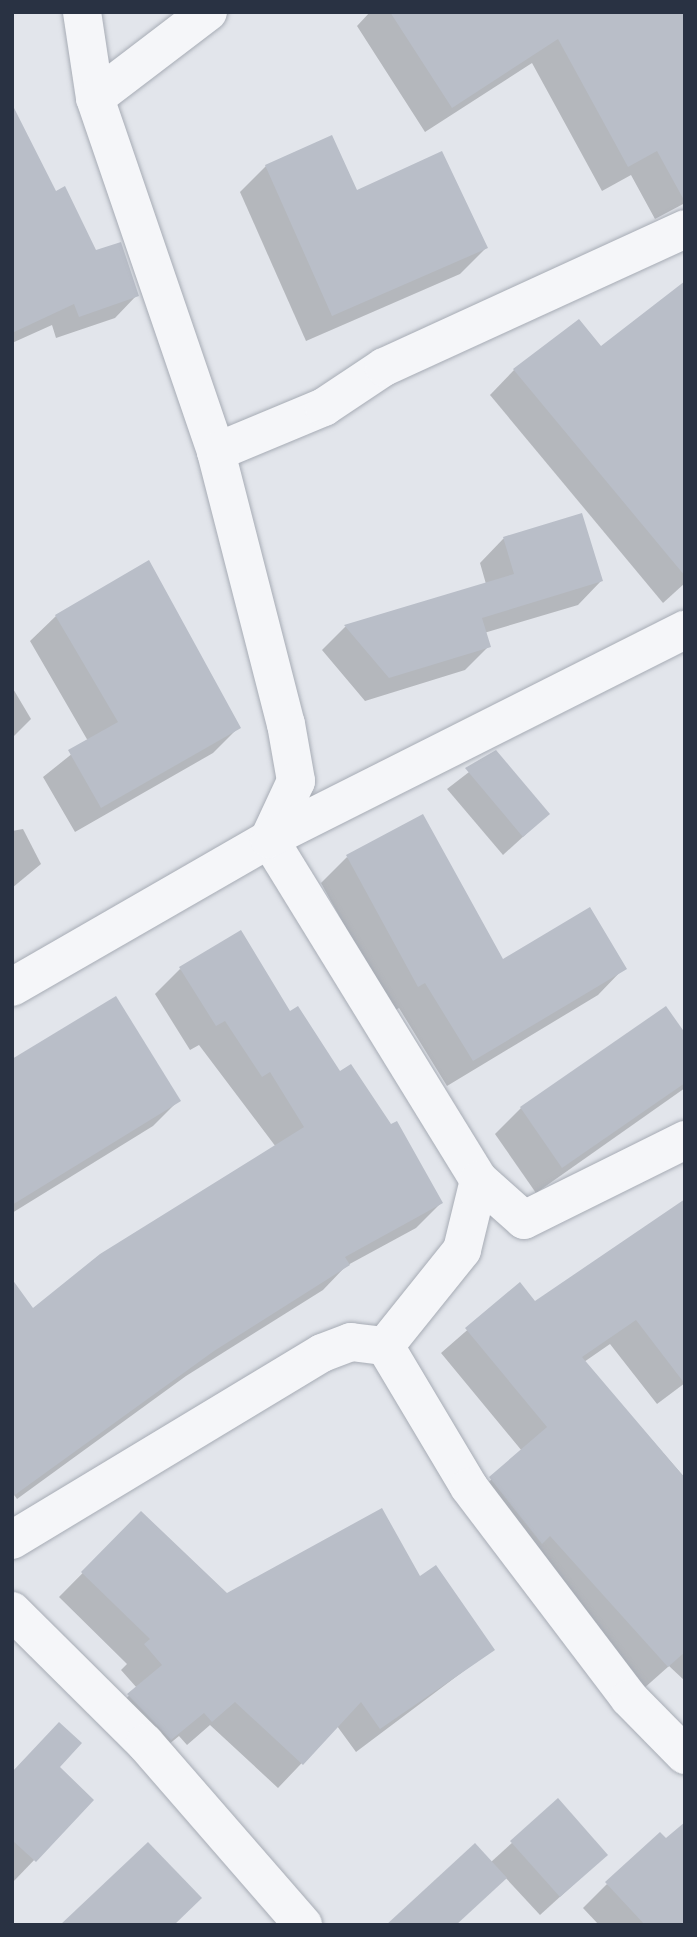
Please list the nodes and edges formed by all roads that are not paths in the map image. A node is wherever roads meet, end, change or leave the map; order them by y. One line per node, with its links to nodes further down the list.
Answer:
1 (82, 12): 3 (street)
2 (208, 12): 3 (street)
3 (95, 98): 5 (street)
4 (685, 229): 5 (street)
5 (216, 452): 7 (street)
6 (685, 630): 7 (street)
7 (269, 839): 8 (street); 10 (street)
8 (17, 981)
9 (685, 1140): 11 (street)
10 (479, 1180): 11 (street); 12 (street)
11 (524, 1220): 12 (street)
12 (462, 1250): 13 (street)
13 (385, 1346): 14 (street); 16 (street)
14 (12, 1540)
15 (12, 1611): 17 (street)
16 (685, 1755)
17 (303, 1925)

